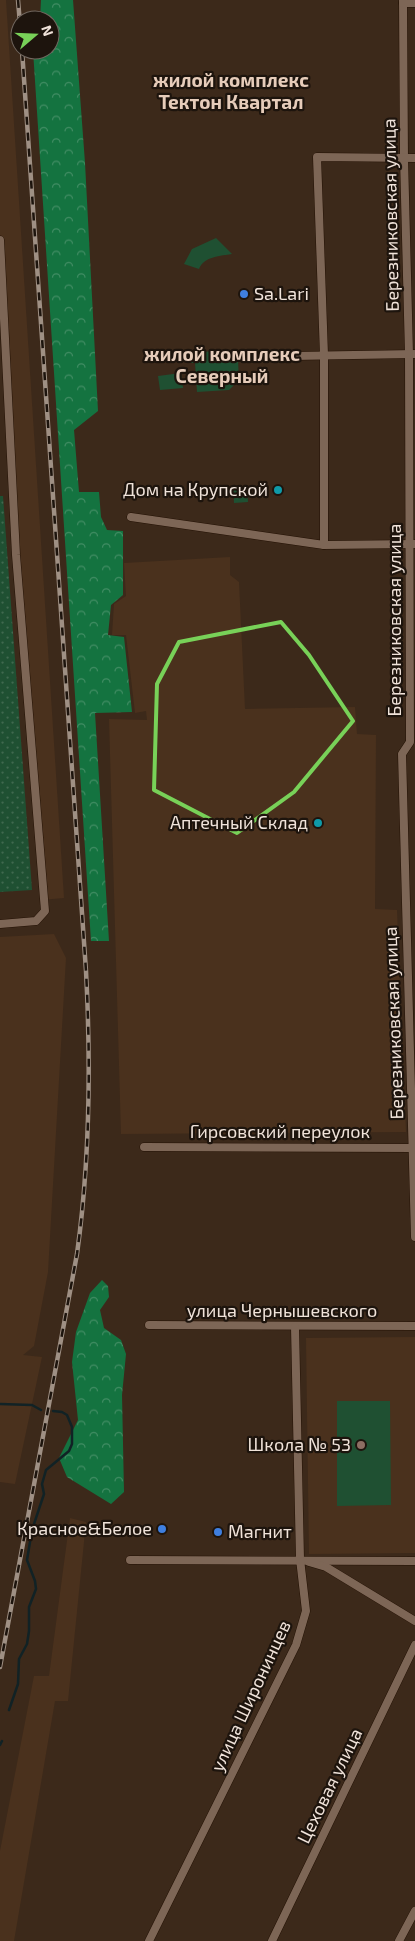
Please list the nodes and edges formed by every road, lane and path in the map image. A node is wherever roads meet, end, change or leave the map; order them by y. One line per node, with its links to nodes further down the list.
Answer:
1 (403, 2): 2 (street); 3 (street, Березниковская улица)
2 (415, 3)
3 (404, 158): 4 (street); 6 (street, Березниковская улица); 7 (street)
4 (415, 158)
5 (0, 240): 13 (street)
6 (412, 354): 7 (street); 10 (street, Березниковская улица)
7 (324, 355): 8 (street); 11 (street)
8 (293, 356)
9 (131, 517): 11 (street)
10 (412, 544): 11 (street); 12 (street, Березниковская улица)
11 (324, 545)
12 (412, 742): 14 (street, Березниковская улица)
13 (0, 924)
14 (411, 944): 16 (street, Березниковская улица)
15 (144, 1147): 16 (street, Гирсовский переулок)
16 (414, 1148): 17 (street, Березниковская улица)
17 (415, 1237)
18 (149, 1326): 20 (street, улица Чернышевского)
19 (415, 1326): 20 (street, улица Чернышевского)
20 (295, 1327): 21 (street, улица Широнинцев)
21 (300, 1559): 22 (street); 23 (street); 24 (street); 27 (street, улица Широнинцев)
22 (130, 1560)
23 (415, 1561)
24 (415, 1621)
25 (415, 1645): 28 (street, Цеховая улица)
26 (415, 1911): 29 (street)
27 (149, 1941)
28 (272, 1941)
29 (400, 1941)

